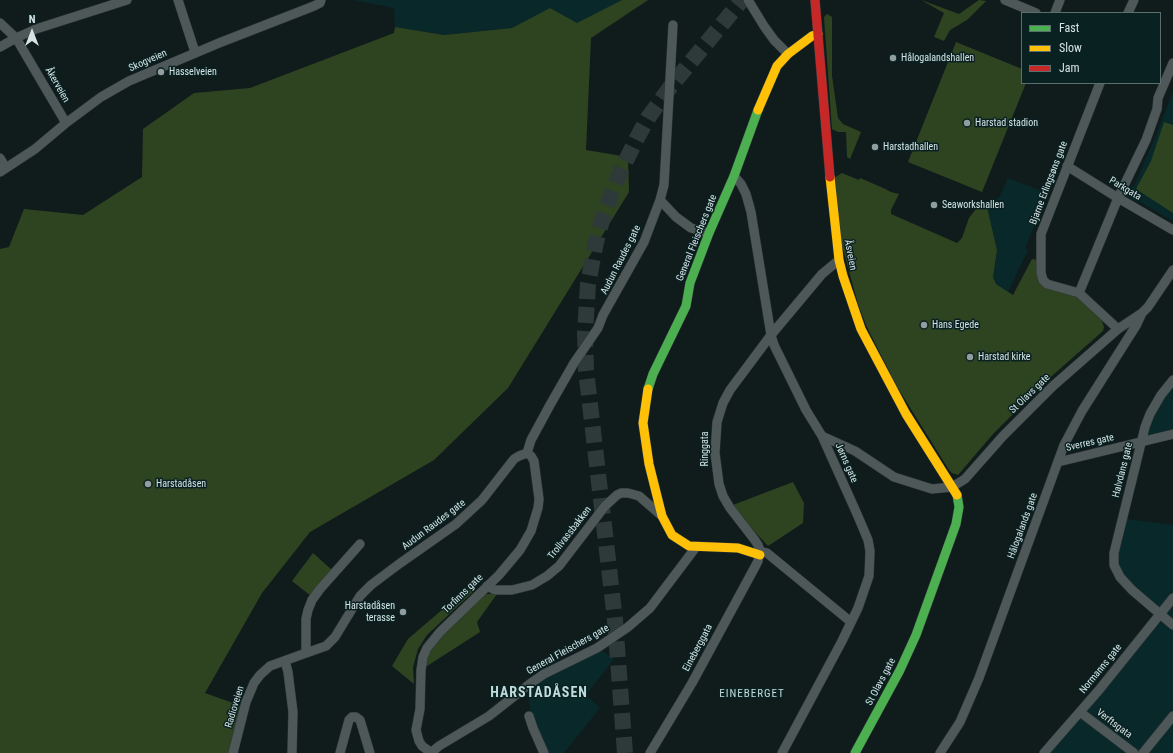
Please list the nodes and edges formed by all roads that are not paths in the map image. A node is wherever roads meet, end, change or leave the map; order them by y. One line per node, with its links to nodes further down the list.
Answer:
1 (127, 0): 15 (street)
2 (178, 0): 17 (street)
3 (321, 0): 17 (street, Skogveien)
4 (748, 0): 18 (street)
5 (815, 0): 14 (street, Åsveien)
6 (1005, 0): 9 (street)
7 (1060, 0): 10 (street)
8 (1134, 0): 11 (street)
9 (1034, 12)
10 (1055, 12)
11 (1128, 12)
12 (0, 23): 15 (street, Åkerveien)
13 (673, 25): 27 (street, Audun Raudes gate)
14 (818, 34): 18 (street, General Fleischers gate); 30 (street, Åsveien)
15 (16, 38): 16 (street); 21 (street, Åkerveien)
16 (0, 47)
17 (195, 52): 21 (street, Skogveien)
18 (788, 54): 25 (street, General Fleischers gate)
19 (1173, 63): 26 (street)
20 (1100, 84): 23 (street, Bjarne Erlingsøns gate)
21 (66, 123): 24 (street, Skogveien)
22 (0, 158): 24 (street)
23 (1067, 166): 26 (street, Parkgata); 32 (street, Bjarne Erlingsøns gate)
24 (3, 170)
25 (734, 176): 29 (street, General Fleischers gate); 35 (street, Jørns gate)
26 (1118, 198): 28 (street, Parkgata); 32 (street)
27 (660, 200): 29 (street); 40 (street, Audun Raudes gate)
28 (1173, 230)
29 (709, 233): 43 (street, General Fleischers gate)
30 (839, 260): 35 (street, Ringgata); 42 (street, Åsveien)
31 (1173, 270): 33 (street, Hålogalands gate)
32 (1079, 293): 34 (street)
33 (1142, 313): 34 (street, Hålogalands gate); 41 (street, Hålogalands gate)
34 (1118, 329): 42 (street, St Olavs gate)
35 (771, 335): 38 (street, Jørns gate); 46 (street, Ringgata)
36 (1173, 380): 39 (street, Halvdans gate)
37 (1173, 434): 39 (street, Sverres gate)
38 (822, 436): 42 (street); 50 (street, Jørns gate)
39 (1141, 442): 41 (street, Sverres gate); 49 (street, Halvdans gate)
40 (527, 453): 47 (street, Torfinns gate); 52 (street, Audun Raudes gate)
41 (1058, 462): 66 (street, Hålogalands gate)
42 (952, 487): 65 (street, St Olavs gate)
43 (662, 516): 45 (street, General Fleischers gate); 47 (street, Trollvassbakken)
44 (360, 544): 52 (street)
45 (696, 547): 46 (street, General Fleischers gate); 61 (street, General Fleischers gate)
46 (760, 553): 50 (street, Ringgata); 63 (street, Eineberggata)
47 (487, 586): 61 (street, Torfinns gate)
48 (1173, 598): 49 (street, Normanns gate)
49 (1159, 614): 51 (street); 54 (street, Normanns gate)
50 (851, 622): 64 (street, Jørns gate)
51 (1173, 625)
52 (306, 653): 53 (street, Radioveien)
53 (285, 660): 57 (street, Radioveien); 58 (street)
54 (1080, 712): 67 (street, Normanns gate); 68 (street, Verftsgata)
55 (529, 716): 62 (street)
56 (1173, 716): 69 (street)
57 (234, 753)
58 (292, 753)
59 (340, 753): 60 (street)
60 (370, 753)
61 (432, 753)
62 (544, 753)
63 (650, 753)
64 (782, 753)
65 (855, 753)
66 (940, 753)
67 (1044, 753)
68 (1134, 753)
69 (1143, 753)

